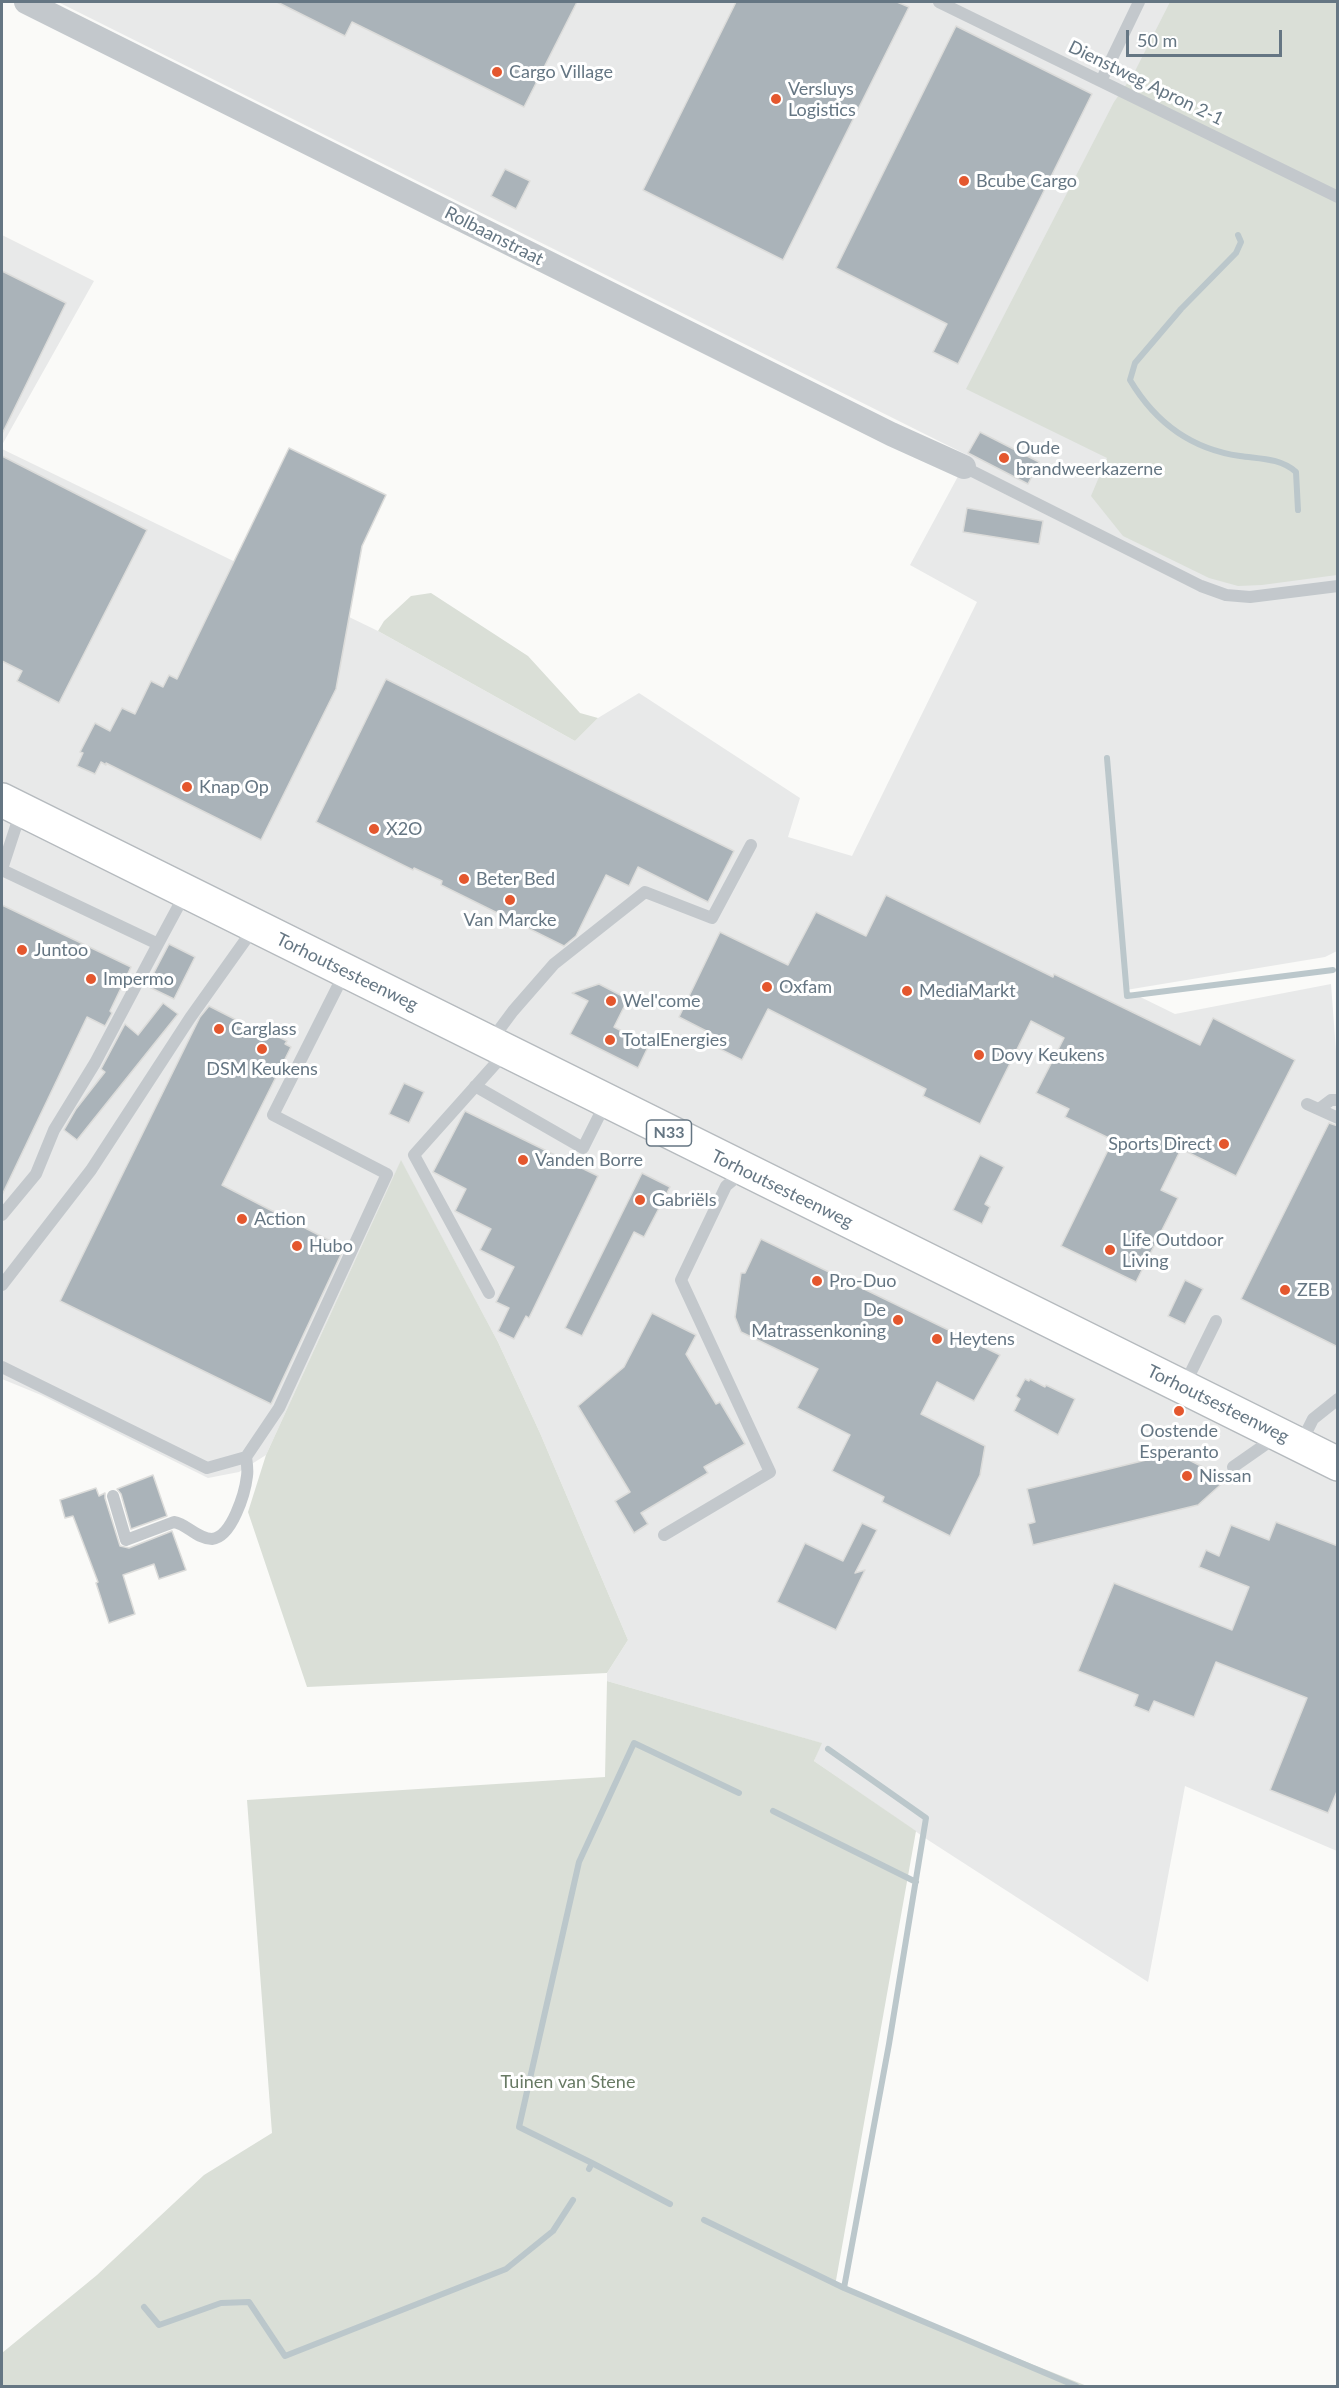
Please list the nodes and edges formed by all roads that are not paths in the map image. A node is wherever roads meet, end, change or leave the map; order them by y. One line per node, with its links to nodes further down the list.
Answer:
1 (26, 2): 6 (street, Rolbaanstraat)
2 (939, 2): 4 (lane, Dienstweg Apron 2-1)
3 (1139, 2): 4 (lane)
4 (1101, 81): 5 (lane, Dienstweg Apron 2-1)
5 (1338, 197)
6 (964, 467): 7 (lane)
7 (1338, 586)
8 (11, 805): 10 (lane); 11 (main road, Torhoutsesteenweg / N33)
9 (751, 845): 15 (lane)
10 (2, 869): 13 (lane)
11 (186, 892): 12 (main road, Torhoutsesteenweg / N33); 13 (lane)
12 (255, 927): 14 (main road, Torhoutsesteenweg / N33); 22 (lane)
13 (158, 944): 21 (lane)
14 (346, 972): 15 (main road, Torhoutsesteenweg / N33); 29 (lane)
15 (498, 1048): 16 (lane); 18 (main road, Torhoutsesteenweg / N33)
16 (476, 1086): 18 (lane); 23 (lane)
17 (1338, 1100): 19 (lane)
18 (606, 1102): 20 (main road, Torhoutsesteenweg / N33)
19 (1338, 1118)
20 (744, 1171): 26 (main road, Torhoutsesteenweg / N33); 33 (lane)
21 (2, 1215)
22 (2, 1285)
23 (489, 1293)
24 (1216, 1321): 26 (lane)
25 (2, 1367): 29 (lane)
26 (1183, 1387): 28 (main road, Torhoutsesteenweg / N33)
27 (1338, 1399): 28 (lane)
28 (1290, 1440): 30 (main road, Torhoutsesteenweg / N33); 31 (lane)
29 (246, 1457): 32 (lane)
30 (1338, 1464)
31 (1233, 1467)
32 (113, 1496)
33 (664, 1535)

